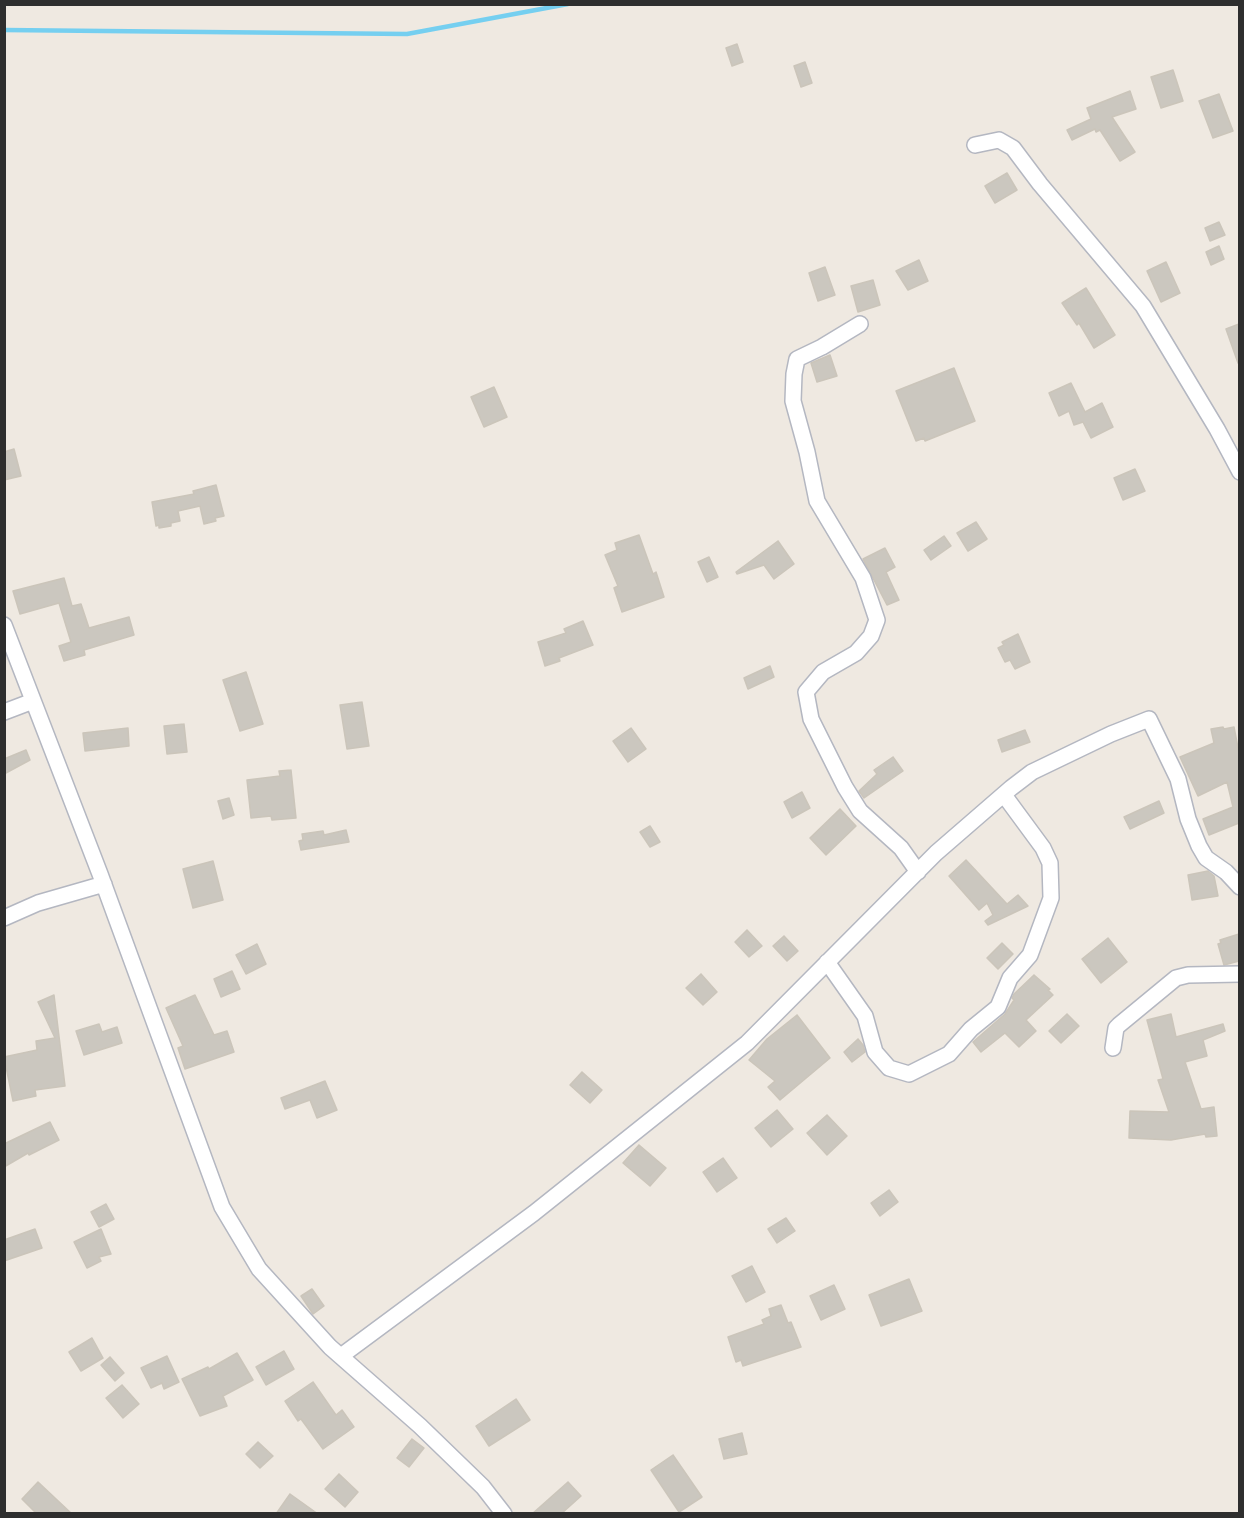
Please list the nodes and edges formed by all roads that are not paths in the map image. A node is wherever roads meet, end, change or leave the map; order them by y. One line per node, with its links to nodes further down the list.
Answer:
1 (975, 145): 3 (street)
2 (860, 324): 8 (street)
3 (1239, 472)
4 (4, 626): 5 (street)
5 (33, 701): 6 (street); 9 (street)
6 (4, 712)
7 (1004, 795): 8 (street); 10 (street); 12 (street)
8 (918, 872): 12 (street)
9 (104, 884): 11 (street); 15 (street)
10 (1239, 887)
11 (4, 918)
12 (827, 962): 15 (street)
13 (1239, 974): 14 (street)
14 (1113, 1048)
15 (340, 1356): 16 (street)
16 (504, 1514)

